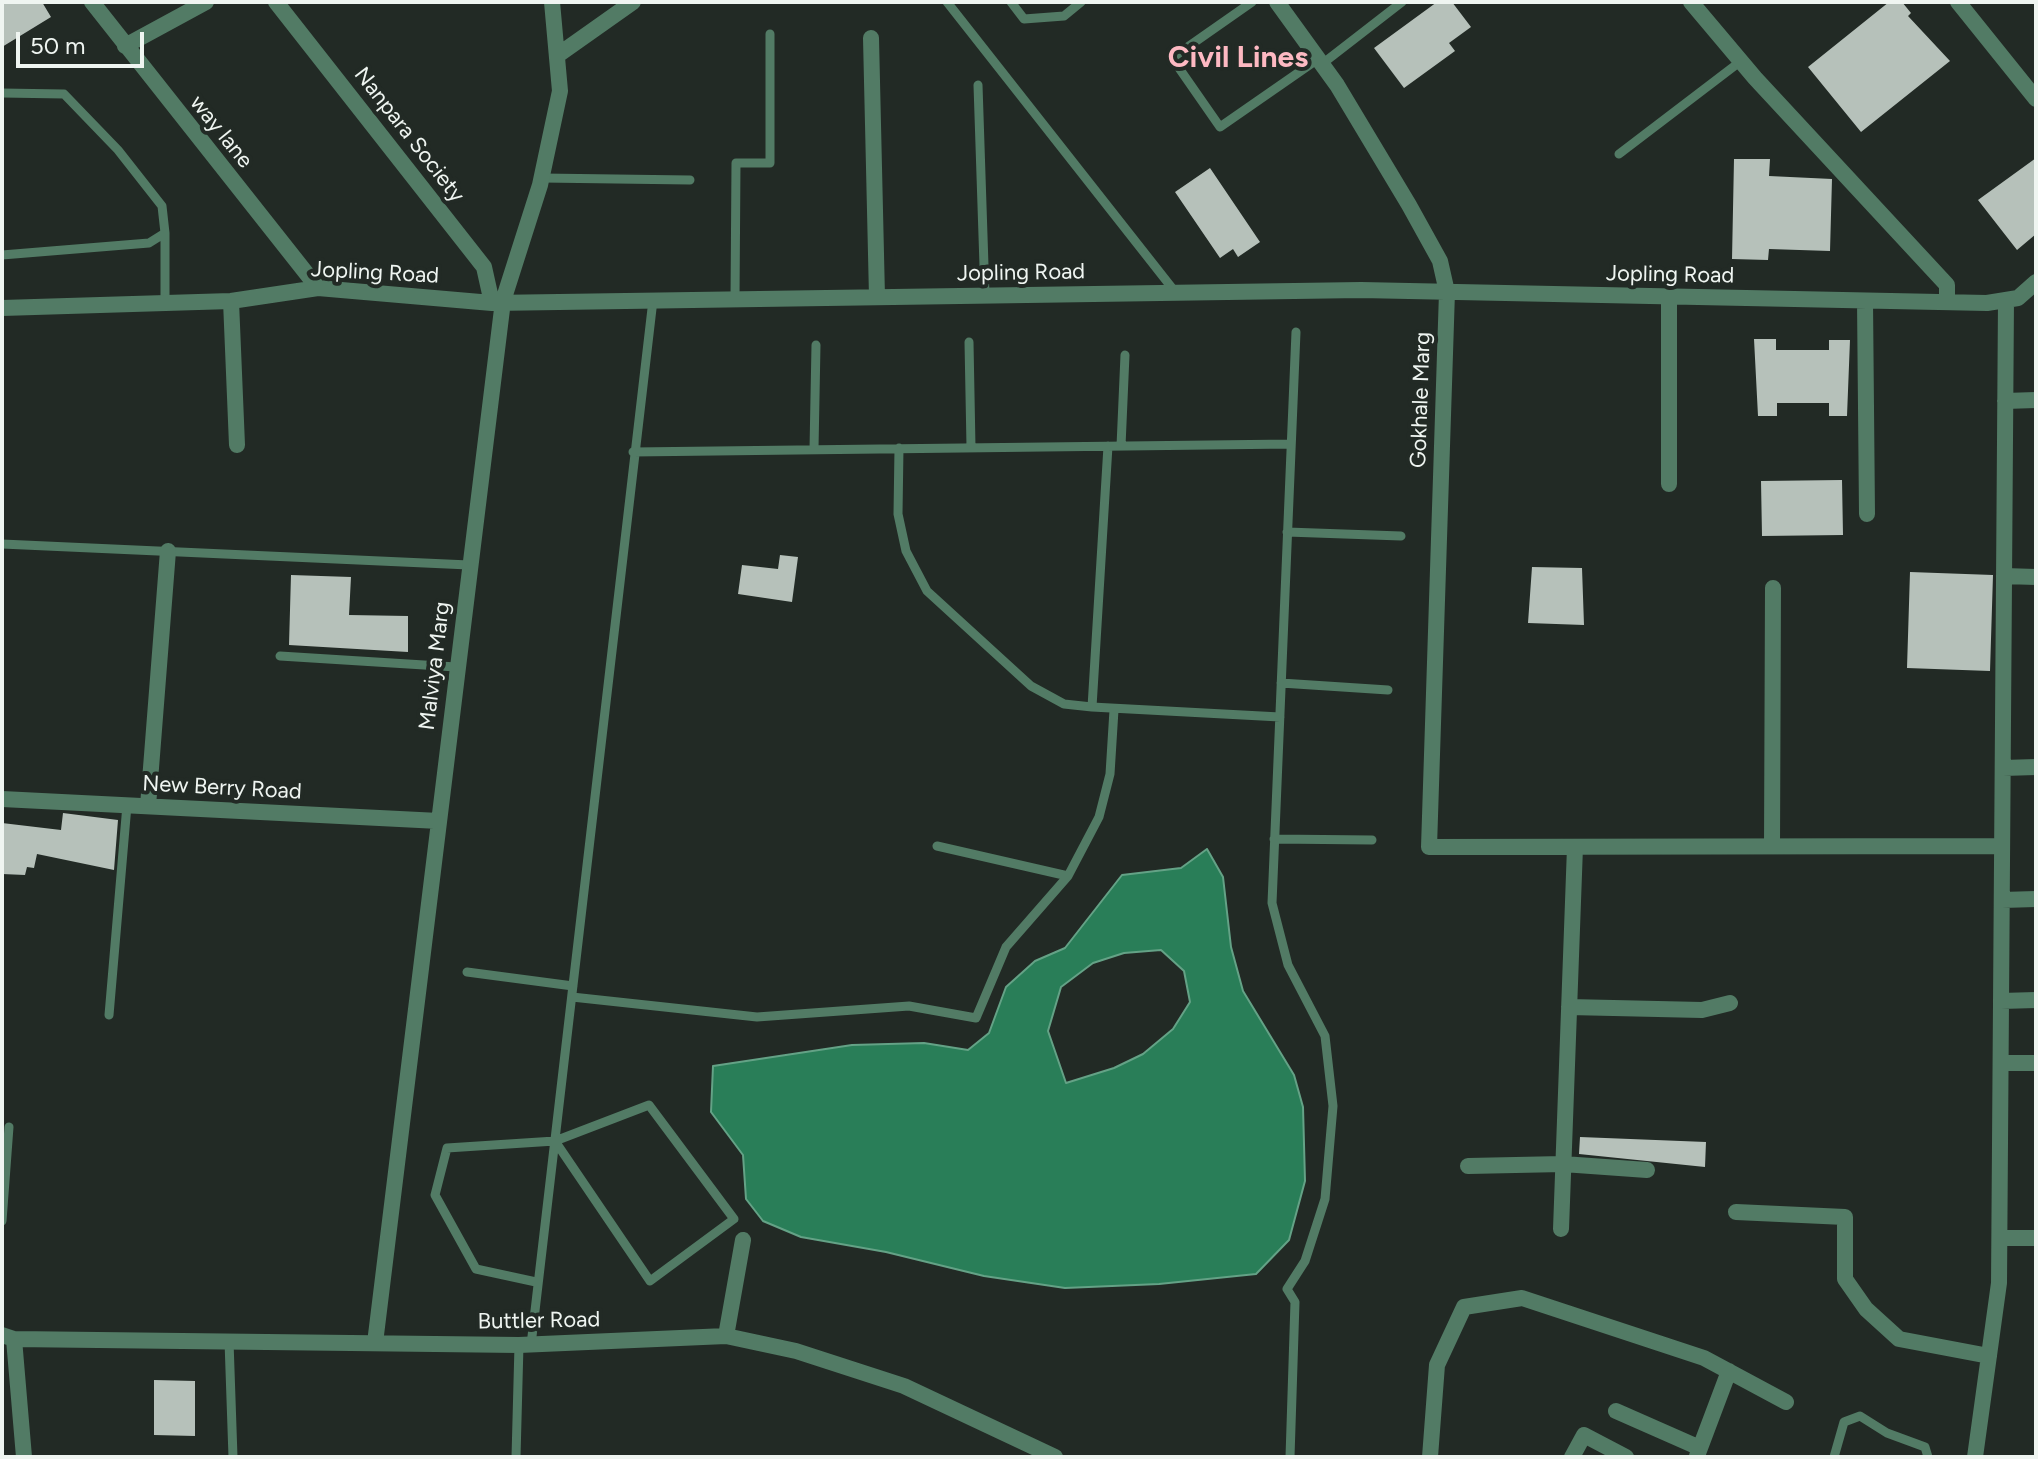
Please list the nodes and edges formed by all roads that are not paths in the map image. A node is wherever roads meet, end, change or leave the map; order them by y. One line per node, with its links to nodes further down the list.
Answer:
1 (92, 2): 16 (street, way lane)
2 (206, 2): 16 (street)
3 (276, 2): 41 (street, Nanpara Society)
4 (552, 2): 17 (street, Malviya Marg)
5 (633, 2): 17 (street)
6 (947, 2): 31 (lane)
7 (1011, 2): 8 (lane)
8 (1081, 2)
9 (1252, 2): 19 (lane)
10 (1277, 2): 19 (street, Gokhale Marg)
11 (1402, 2): 19 (lane)
12 (1691, 2): 18 (street)
13 (1958, 2): 22 (street)
14 (770, 34): 35 (lane)
15 (871, 38): 33 (street)
16 (125, 46): 29 (street, way lane)
17 (558, 55): 24 (street, Malviya Marg)
18 (1741, 61): 23 (lane); 42 (street)
19 (1320, 62): 30 (street, Gokhale Marg)
20 (978, 85): 32 (lane)
21 (2, 93): 26 (lane)
22 (2036, 99)
23 (1619, 154)
24 (542, 178): 25 (lane); 41 (street, Malviya Marg)
25 (690, 180)
26 (165, 233): 27 (lane); 40 (lane)
27 (2, 255)
28 (2036, 282): 37 (street, Jopling Road)
29 (318, 288): 38 (street, Jopling Road); 41 (street, Jopling Road)
30 (1447, 292): 31 (street, Jopling Road); 34 (street, Jopling Road); 86 (street, Gokhale Marg)
31 (1176, 293): 32 (street, Jopling Road)
32 (985, 296): 33 (street, Jopling Road)
33 (877, 297): 35 (street, Jopling Road)
34 (1669, 297): 39 (street, Jopling Road); 58 (street)
35 (735, 299): 36 (street, Jopling Road)
36 (653, 300): 41 (street, Jopling Road); 57 (lane)
37 (2006, 300): 42 (street, Jopling Road); 49 (street)
38 (231, 301): 40 (street, Jopling Road); 51 (street)
39 (1865, 301): 42 (street, Jopling Road); 59 (street)
40 (165, 302): 43 (street, Jopling Road)
41 (498, 302): 64 (street, Malviya Marg)
42 (1947, 302)
43 (2, 308)
44 (1296, 332): 50 (lane)
45 (969, 342): 54 (lane)
46 (816, 345): 56 (lane)
47 (1125, 355): 53 (lane)
48 (2036, 400): 49 (street)
49 (2005, 401): 65 (street)
50 (1291, 444): 53 (lane); 60 (lane)
51 (237, 445)
52 (1108, 446): 53 (lane); 54 (lane); 72 (lane)
53 (1121, 446)
54 (971, 447): 55 (lane)
55 (899, 448): 56 (lane); 72 (lane)
56 (814, 449): 57 (lane)
57 (633, 452): 91 (lane)
58 (1669, 484)
59 (1867, 514)
60 (1287, 532): 61 (lane); 70 (lane)
61 (1401, 536)
62 (2, 544): 63 (lane)
63 (168, 551): 64 (lane); 79 (street)
64 (469, 565): 69 (street, Malviya Marg)
65 (2004, 576): 66 (street); 76 (street)
66 (2036, 577)
67 (1773, 588): 84 (street)
68 (280, 656): 69 (lane)
69 (456, 667): 80 (street, Malviya Marg)
70 (1281, 683): 71 (lane); 74 (lane)
71 (1388, 690)
72 (1092, 707): 73 (lane)
73 (1114, 710): 74 (lane); 87 (lane)
74 (1280, 717): 81 (lane)
75 (2036, 767): 76 (street)
76 (2003, 768): 85 (street)
77 (2, 799): 78 (street, New Berry Road)
78 (127, 805): 79 (street, New Berry Road); 97 (lane)
79 (148, 806): 80 (street, New Berry Road)
80 (439, 821): 115 (street, Malviya Marg)
81 (1274, 839): 82 (lane); 126 (lane)
82 (1372, 840)
83 (937, 846): 87 (lane)
84 (1772, 846): 85 (street); 86 (street)
85 (2002, 846): 89 (street)
86 (1575, 847): 96 (street)
87 (1068, 876): 92 (lane)
88 (2036, 899): 89 (street)
89 (2002, 900): 94 (street)
90 (467, 972): 91 (lane)
91 (573, 986): 92 (lane)
92 (572, 997): 101 (lane)
93 (2036, 1000): 94 (street)
94 (2001, 1001): 98 (street)
95 (1730, 1003): 96 (street)
96 (1569, 1007): 102 (street)
97 (109, 1015)
98 (2001, 1063): 99 (street); 108 (street)
99 (2036, 1063)
100 (9, 1127): 106 (lane)
101 (555, 1141): 101 (lane); 111 (lane); 111 (lane)
102 (1563, 1164): 103 (street); 104 (street); 107 (street)
103 (1468, 1166)
104 (1647, 1170)
105 (1736, 1212): 117 (street)
106 (2, 1221)
107 (1561, 1229)
108 (2000, 1238): 109 (street); 117 (street)
109 (2036, 1238)
110 (743, 1240): 112 (street)
111 (536, 1282): 116 (lane)
112 (726, 1336): 116 (street, Buttler Road); 125 (street, Buttler Road)
113 (8, 1337): 114 (street, Buttler Road); 122 (street)
114 (229, 1341): 115 (street, Buttler Road); 123 (lane)
115 (375, 1343): 116 (street, Buttler Road)
116 (525, 1345): 124 (lane)
117 (1989, 1356): 132 (street)
118 (1729, 1371): 119 (street); 121 (street); 127 (street)
119 (1786, 1402)
120 (1616, 1411): 121 (street)
121 (1698, 1453)
122 (24, 1457)
123 (233, 1457)
124 (516, 1457)
125 (1055, 1457)
126 (1290, 1457)
127 (1430, 1457)
128 (1572, 1457): 129 (street)
129 (1626, 1457)
130 (1834, 1457): 131 (lane)
131 (1928, 1457)
132 (1975, 1457)

